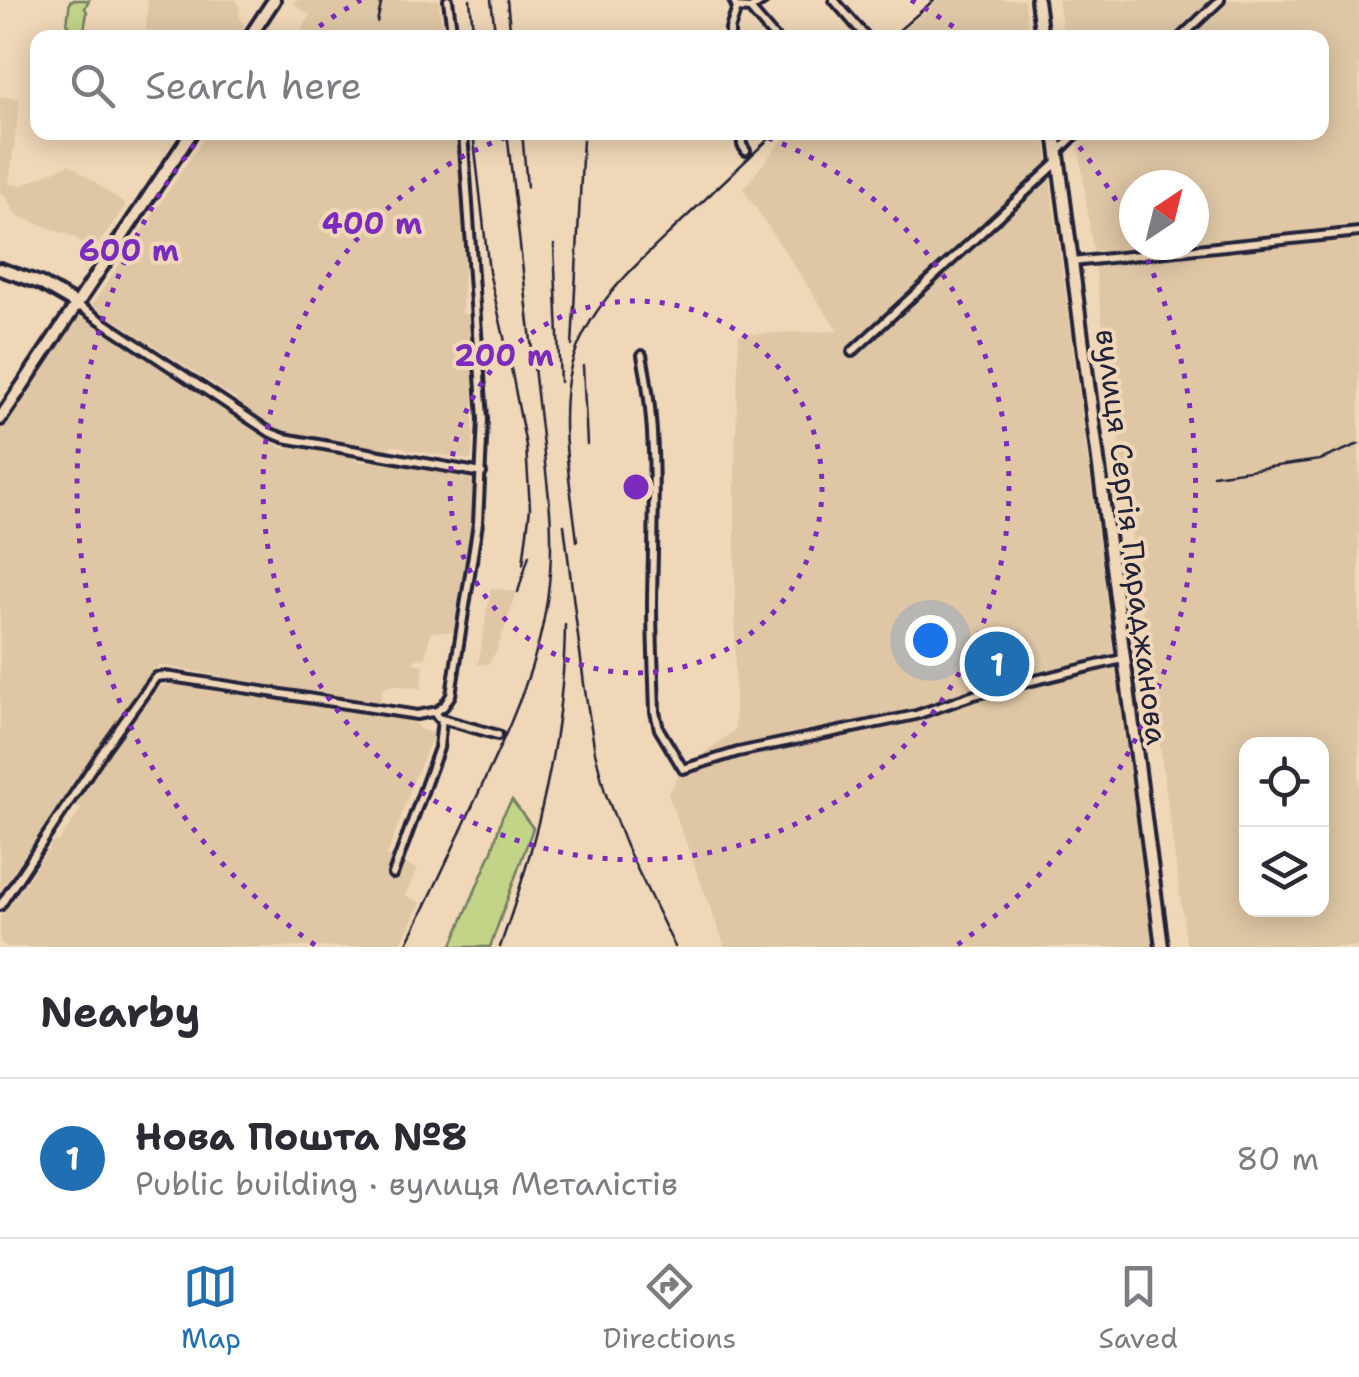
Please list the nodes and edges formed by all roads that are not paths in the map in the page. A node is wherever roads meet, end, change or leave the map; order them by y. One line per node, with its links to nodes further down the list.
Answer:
1 (277, 0): 9 (main road)
2 (448, 0): 10 (street)
3 (764, 0): 8 (street)
4 (834, 0): 13 (street)
5 (1037, 0): 14 (main road)
6 (1220, 0): 15 (street)
7 (735, 4): 8 (street); 11 (street)
8 (750, 9): 12 (street)
9 (257, 30)
10 (451, 30)
11 (730, 30)
12 (768, 30)
13 (859, 30)
14 (1041, 30)
15 (1188, 30)
16 (185, 140): 26 (main road)
17 (465, 140): 30 (street)
18 (742, 140): 21 (street)
19 (1056, 140): 22 (main road, вулиця Сергія Параджанова)
20 (1071, 140): 22 (street)
21 (746, 151)
22 (1058, 156): 24 (main road, вулиця Сергія Параджанова); 27 (street)
23 (1359, 232): 24 (street)
24 (1071, 262): 31 (main road, вулиця Сергія Параджанова)
25 (0, 269): 26 (main road)
26 (76, 304): 29 (main road); 30 (street)
27 (852, 352)
28 (642, 356): 31 (street)
29 (0, 415)
30 (482, 473): 32 (street)
31 (1122, 659): 37 (main road, вулиця Сергія Параджанова)
32 (434, 712): 33 (street); 36 (street)
33 (442, 719): 34 (street); 35 (street)
34 (498, 735)
35 (392, 874)
36 (0, 906)
37 (1162, 947)

